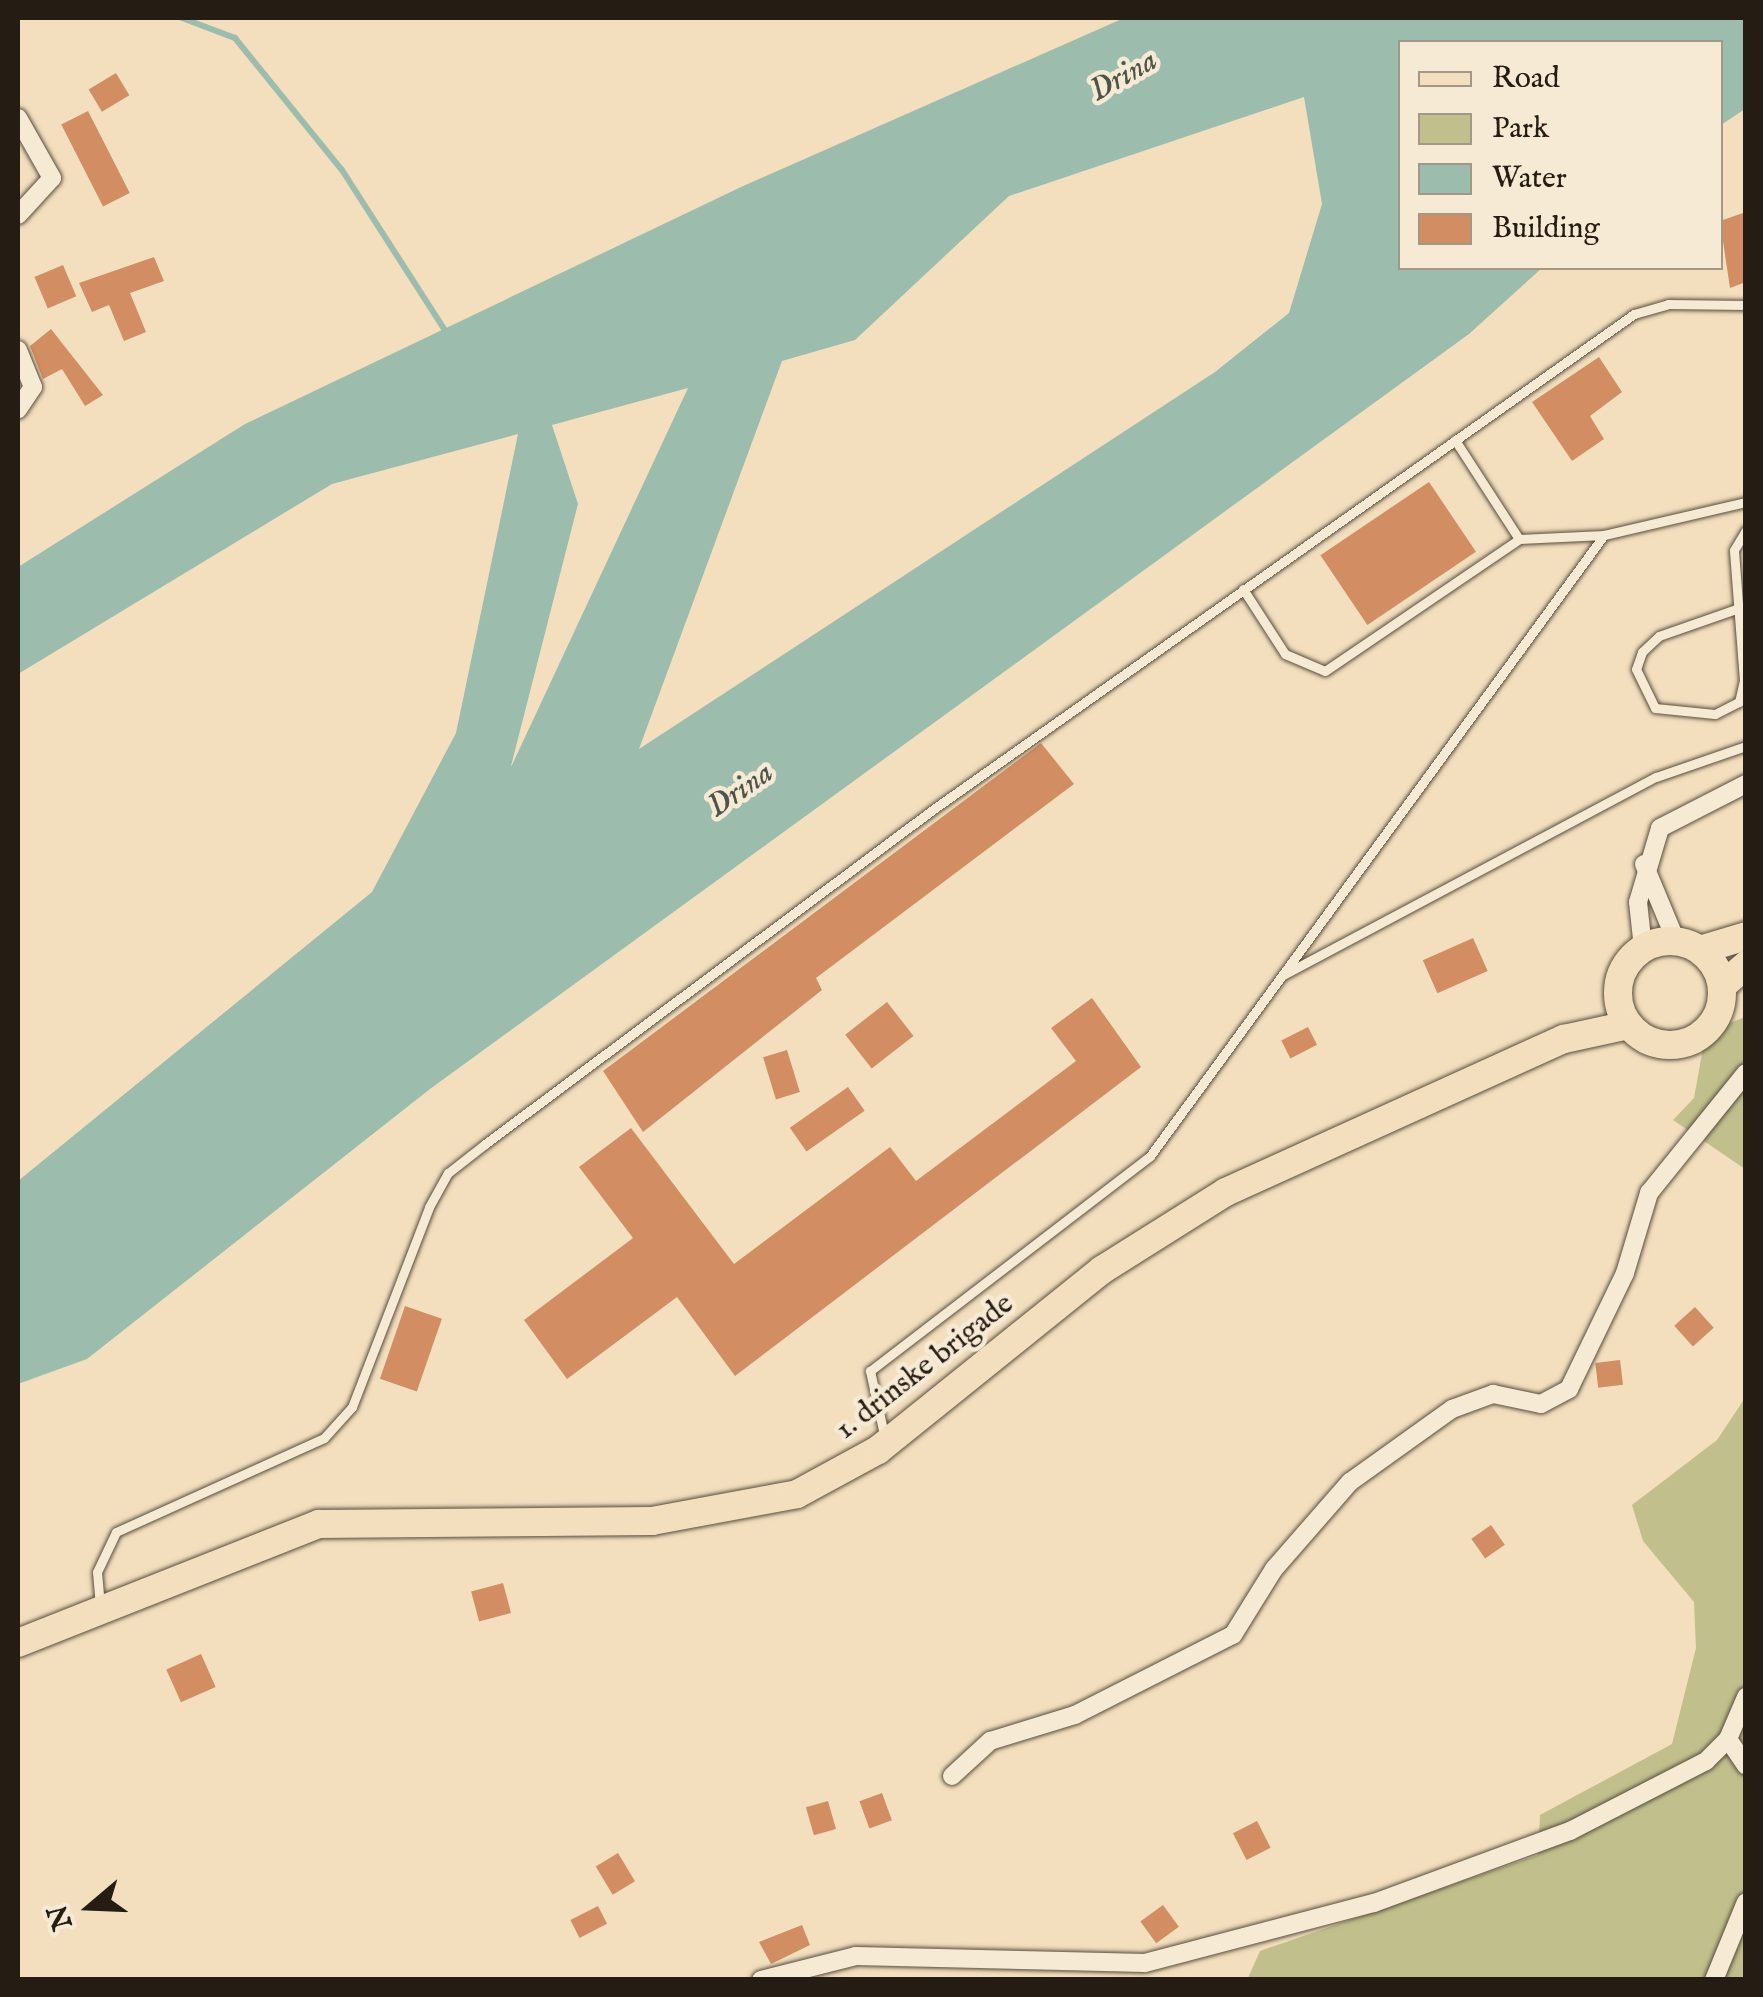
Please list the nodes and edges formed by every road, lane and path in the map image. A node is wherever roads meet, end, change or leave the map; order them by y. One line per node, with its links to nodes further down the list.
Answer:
1 (18, 118): 2 (street)
2 (18, 215)
3 (1746, 306): 6 (lane)
4 (18, 350): 5 (street)
5 (18, 409)
6 (1455, 440): 10 (lane); 11 (lane)
7 (1746, 502): 9 (lane)
8 (1746, 530): 12 (lane)
9 (1604, 535): 10 (lane); 20 (lane)
10 (1519, 540): 11 (lane)
11 (1243, 589): 27 (lane)
12 (1738, 608): 12 (lane)
13 (1746, 746): 20 (lane)
14 (1746, 784): 15 (street)
15 (1644, 864): 17 (street); 18 (street)
16 (1746, 936): 17 (main road)
17 (1688, 946): 18 (main road); 21 (main road)
18 (1643, 948): 22 (main road)
19 (1746, 965): 21 (main road)
20 (1280, 977): 26 (lane)
21 (1722, 986): 23 (main road)
22 (1618, 992): 23 (main road); 24 (main road)
23 (1628, 1025): 24 (main road)
24 (1564, 1039): 26 (main road, 1. drinske brigade)
25 (1746, 1073): 32 (street)
26 (887, 1444): 27 (main road, 1. drinske brigade)
27 (100, 1608): 28 (main road, 1. drinske brigade)
28 (18, 1642)
29 (1746, 1696): 30 (street)
30 (1728, 1740): 31 (street); 34 (street)
31 (1746, 1766)
32 (952, 1776)
33 (1746, 1902): 35 (street)
34 (761, 1980)
35 (1714, 1980)

